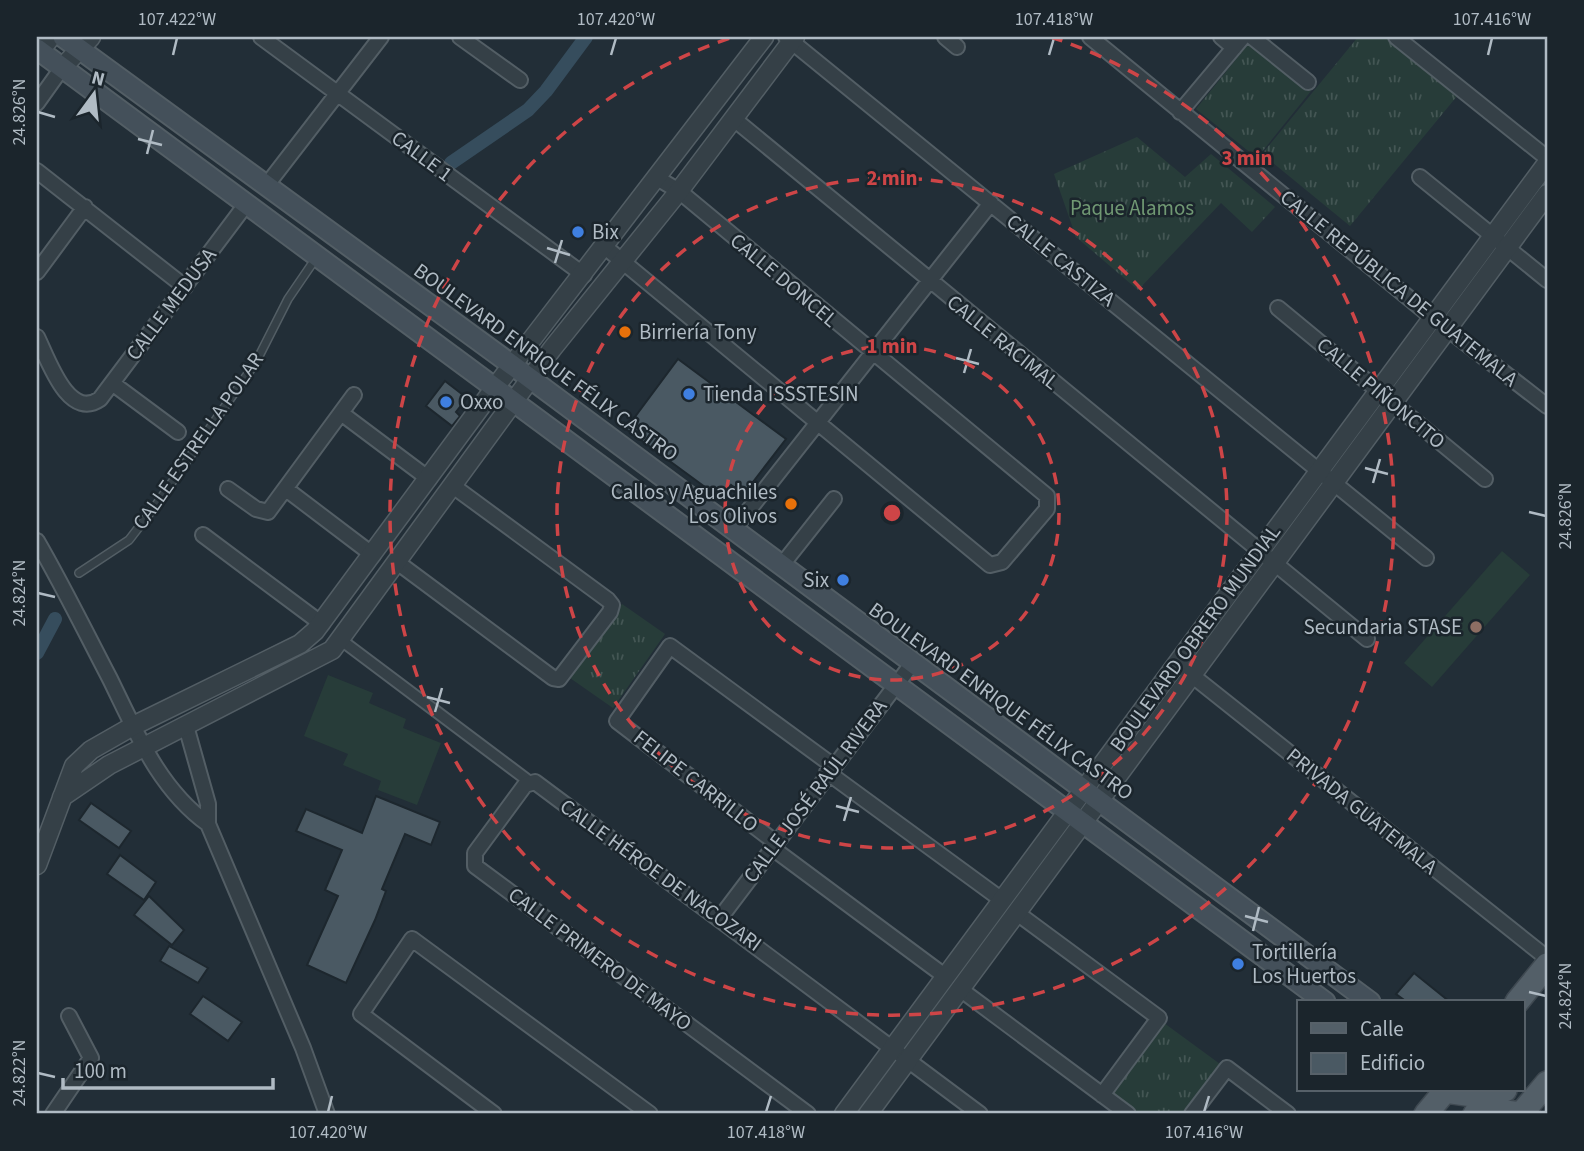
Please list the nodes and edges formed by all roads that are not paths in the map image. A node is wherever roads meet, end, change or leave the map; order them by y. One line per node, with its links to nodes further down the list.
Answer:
1 (64, 37): 13 (main road, BOULEVARD ENRIQUE FÉLIX CASTRO)
2 (261, 37): 19 (street, CALLE 1)
3 (382, 37): 19 (street)
4 (460, 37): 17 (street)
5 (764, 37): 26 (street)
6 (945, 37): 14 (street)
7 (1090, 37): 21 (street, CALLE REPÚBLICA DE GUATEMALA)
8 (1221, 37): 12 (street)
9 (1252, 37): 18 (street)
10 (1396, 37): 23 (street)
11 (791, 38): 22 (street); 31 (street, CALLE CASTIZA)
12 (1238, 42): 21 (street)
13 (86, 43): 16 (street); 27 (main road, BOULEVARD ENRIQUE FÉLIX CASTRO)
14 (957, 47)
15 (41, 48): 16 (main road)
16 (62, 68): 20 (street); 30 (main road)
17 (520, 80)
18 (1308, 82)
19 (339, 94): 27 (street); 38 (street, CALLE 1)
20 (37, 103)
21 (1180, 112): 43 (street, CALLE REPÚBLICA DE GUATEMALA)
22 (734, 120): 28 (street); 40 (street, CALLE RACIMAL)
23 (1547, 161): 33 (street, BOULEVARD OBRERO MUNDIAL)
24 (37, 171): 32 (street)
25 (1420, 177): 33 (street)
26 (657, 178): 28 (street, CALLE DONCEL); 34 (street)
27 (266, 186): 47 (main road, BOULEVARD ENRIQUE FÉLIX CASTRO)
28 (679, 191): 36 (street); 46 (street, CALLE DONCEL)
29 (1547, 194): 33 (street, BOULEVARD OBRERO MUNDIAL)
30 (247, 203): 35 (main road); 41 (street, CALLE MEDUSA)
31 (991, 203): 40 (street); 61 (street, CALLE CASTIZA)
32 (85, 207): 37 (street); 41 (street)
33 (1499, 242): 39 (street); 43 (street, BOULEVARD OBRERO MUNDIAL); 44 (street, BOULEVARD OBRERO MUNDIAL)
34 (605, 247): 36 (street); 38 (street)
35 (318, 255): 50 (main road); 78 (lane, CALLE ESTRELLA POLAR)
36 (623, 261): 48 (street); 57 (street)
37 (37, 272)
38 (584, 275): 47 (street)
39 (1547, 280)
40 (929, 282): 46 (street); 72 (street, CALLE RACIMAL)
41 (185, 286): 49 (street, CALLE MEDUSA)
42 (1278, 308): 51 (street, CALLE PIÑONCITO)
43 (1432, 317): 44 (street, CALLE REPÚBLICA DE GUATEMALA); 51 (street, BOULEVARD OBRERO MUNDIAL)
44 (1448, 328): 54 (street, BOULEVARD OBRERO MUNDIAL); 55 (street, CALLE REPÚBLICA DE GUATEMALA)
45 (37, 337): 49 (street, CALLE MEDUSA)
46 (872, 354): 57 (street); 57 (street, CALLE DONCEL)
47 (512, 365): 48 (main road, BOULEVARD ENRIQUE FÉLIX CASTRO); 50 (street)
48 (530, 379): 53 (street); 69 (main road, BOULEVARD ENRIQUE FÉLIX CASTRO)
49 (112, 383): 58 (street)
50 (496, 386): 53 (main road); 59 (street)
51 (1378, 390): 54 (street, CALLE PIÑONCITO); 61 (street, BOULEVARD OBRERO MUNDIAL)
52 (354, 395): 56 (street)
53 (515, 401): 60 (street); 87 (main road)
54 (1393, 403): 63 (street, CALLE PIÑONCITO); 64 (street, BOULEVARD OBRERO MUNDIAL)
55 (1547, 406)
56 (341, 413): 62 (street); 67 (street)
57 (818, 422): 69 (street)
58 (177, 432)
59 (452, 446): 60 (street); 62 (street)
60 (472, 460): 65 (street)
61 (1319, 471): 64 (street, CALLE CASTIZA); 72 (street, BOULEVARD OBRERO MUNDIAL)
62 (429, 479): 73 (street)
63 (1485, 479)
64 (1334, 484): 74 (street, CALLE CASTIZA); 76 (street, BOULEVARD OBRERO MUNDIAL)
65 (453, 486): 75 (street); 75 (street)
66 (228, 489): 67 (street)
67 (286, 489): 73 (street)
68 (834, 499): 77 (street)
69 (733, 530): 77 (main road, BOULEVARD ENRIQUE FÉLIX CASTRO)
70 (203, 535): 81 (street)
71 (37, 541): 88 (street)
72 (1259, 551): 76 (street, CALLE RACIMAL); 84 (street, BOULEVARD OBRERO MUNDIAL)
73 (373, 555): 79 (street)
74 (1426, 558)
75 (397, 562): 80 (street)
76 (1274, 562): 82 (street, CALLE RACIMAL); 86 (street, BOULEVARD OBRERO MUNDIAL)
77 (781, 566): 85 (main road, BOULEVARD ENRIQUE FÉLIX CASTRO)
78 (79, 573)
79 (358, 574): 80 (street); 81 (street)
80 (378, 588): 83 (street)
81 (321, 624): 88 (street)
82 (1367, 639)
83 (341, 640): 89 (street); 92 (street, CALLE HÉROE DE NACOZARI)
84 (1177, 663): 86 (street, PRIVADA GUATEMALA); 93 (street, BOULEVARD OBRERO MUNDIAL)
85 (912, 664): 87 (street, CALLE JOSÉ RAÚL RIVERA); 93 (main road, BOULEVARD ENRIQUE FÉLIX CASTRO)
86 (1191, 675): 95 (street, BOULEVARD OBRERO MUNDIAL); 106 (street, PRIVADA GUATEMALA)
87 (897, 684): 91 (street, CALLE JOSÉ RAÚL RIVERA); 96 (main road)
88 (133, 726): 90 (street); 94 (street)
89 (186, 726): 90 (street); 98 (street)
90 (144, 748): 94 (street); 98 (street)
91 (830, 769): 99 (street, CALLE JOSÉ RAÚL RIVERA); 99 (street, FELIPE CARRILLO); 101 (street)
92 (530, 782): 103 (street, CALLE HÉROE DE NACOZARI); 127 (street, CALLE PRIMERO DE MAYO)
93 (1083, 790): 95 (main road, BOULEVARD ENRIQUE FÉLIX CASTRO); 96 (street, BOULEVARD OBRERO MUNDIAL)
94 (62, 797): 100 (street)
95 (1100, 802): 97 (street, BOULEVARD OBRERO MUNDIAL); 111 (main road, BOULEVARD ENRIQUE FÉLIX CASTRO)
96 (1068, 811): 97 (main road); 101 (street, BOULEVARD OBRERO MUNDIAL)
97 (1084, 822): 102 (street, BOULEVARD OBRERO MUNDIAL); 110 (main road)
98 (208, 824): 124 (street)
99 (773, 845): 103 (street, CALLE JOSÉ RAÚL RIVERA); 108 (street, FELIPE CARRILLO)
100 (37, 865)
101 (1002, 900): 104 (street, BOULEVARD OBRERO MUNDIAL)
102 (1017, 913): 105 (street, BOULEVARD OBRERO MUNDIAL); 121 (street)
103 (720, 918): 114 (street, CALLE HÉROE DE NACOZARI)
104 (977, 934): 105 (street); 108 (street, BOULEVARD OBRERO MUNDIAL)
105 (992, 946): 109 (street, BOULEVARD OBRERO MUNDIAL)
106 (1547, 958)
107 (1547, 965): 112 (main road)
108 (946, 977): 114 (street, BOULEVARD OBRERO MUNDIAL)
109 (960, 989): 115 (street, BOULEVARD OBRERO MUNDIAL); 121 (street)
110 (1322, 1000)
111 (1367, 1000)
112 (1520, 1000)
113 (69, 1016): 123 (street)
114 (892, 1048): 115 (street, CALLE HÉROE DE NACOZARI); 128 (street, BOULEVARD OBRERO MUNDIAL)
115 (908, 1060): 129 (street, BOULEVARD OBRERO MUNDIAL); 130 (street, CALLE HÉROE DE NACOZARI)
116 (1547, 1072): 118 (main road)
117 (1547, 1083): 135 (main road)
118 (1524, 1084)
119 (1443, 1092): 134 (main road)
120 (1452, 1092): 122 (main road)
121 (1102, 1095): 131 (street)
122 (1485, 1102): 135 (main road)
123 (53, 1114)
124 (327, 1114)
125 (494, 1114): 126 (street)
126 (650, 1114)
127 (808, 1114)
128 (844, 1114)
129 (868, 1114)
130 (980, 1114)
131 (1128, 1114)
132 (1192, 1114): 133 (street)
133 (1288, 1114)
134 (1426, 1114)
135 (1522, 1114)

